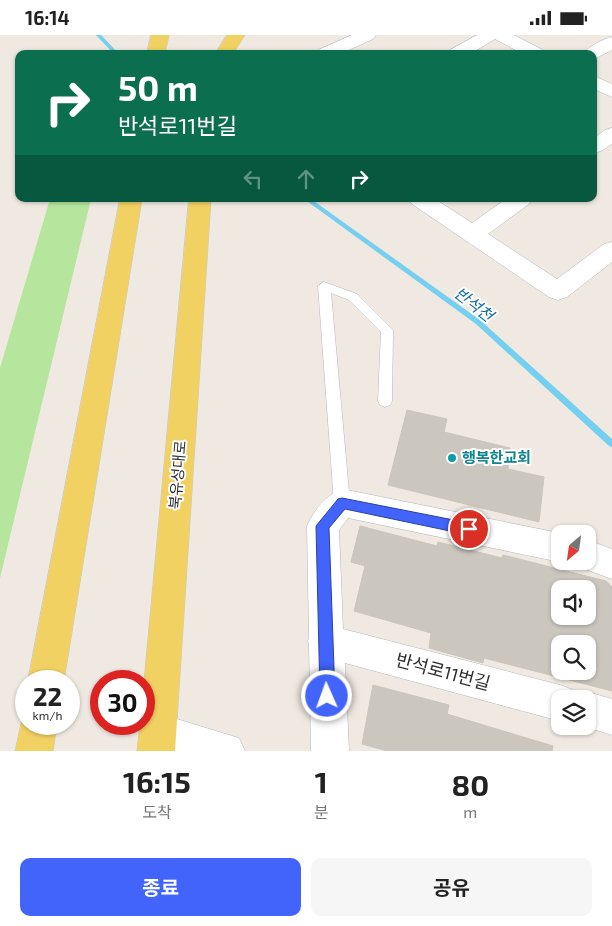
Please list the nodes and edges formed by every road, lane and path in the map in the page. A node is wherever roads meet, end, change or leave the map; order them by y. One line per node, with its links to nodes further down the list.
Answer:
1 (216, 35): 7 (main road)
2 (236, 35): 8 (main road)
3 (367, 35): 9 (street)
4 (490, 35): 10 (street)
5 (500, 35): 11 (street)
6 (612, 42): 12 (street)
7 (214, 50)
8 (227, 50)
9 (333, 50)
10 (463, 50)
11 (529, 50)
12 (597, 51)
13 (597, 84): 14 (street)
14 (612, 91)
15 (612, 134): 16 (street)
16 (597, 145)
17 (130, 202): 29 (main road)
18 (200, 202): 34 (main road, 북유성대로)
19 (424, 202): 21 (street)
20 (517, 202): 21 (street)
21 (472, 234): 22 (street)
22 (612, 250)
23 (385, 401): 24 (lane)
24 (342, 503): 25 (street); 28 (street)
25 (551, 545)
26 (596, 558): 27 (street)
27 (612, 564)
28 (325, 641): 30 (street, 반석로11번길); 37 (street)
29 (48, 670)
30 (551, 701)
31 (596, 712): 32 (street)
32 (612, 717)
33 (36, 735): 35 (main road)
34 (157, 741): 36 (street)
35 (34, 751)
36 (226, 751)
37 (330, 751)

